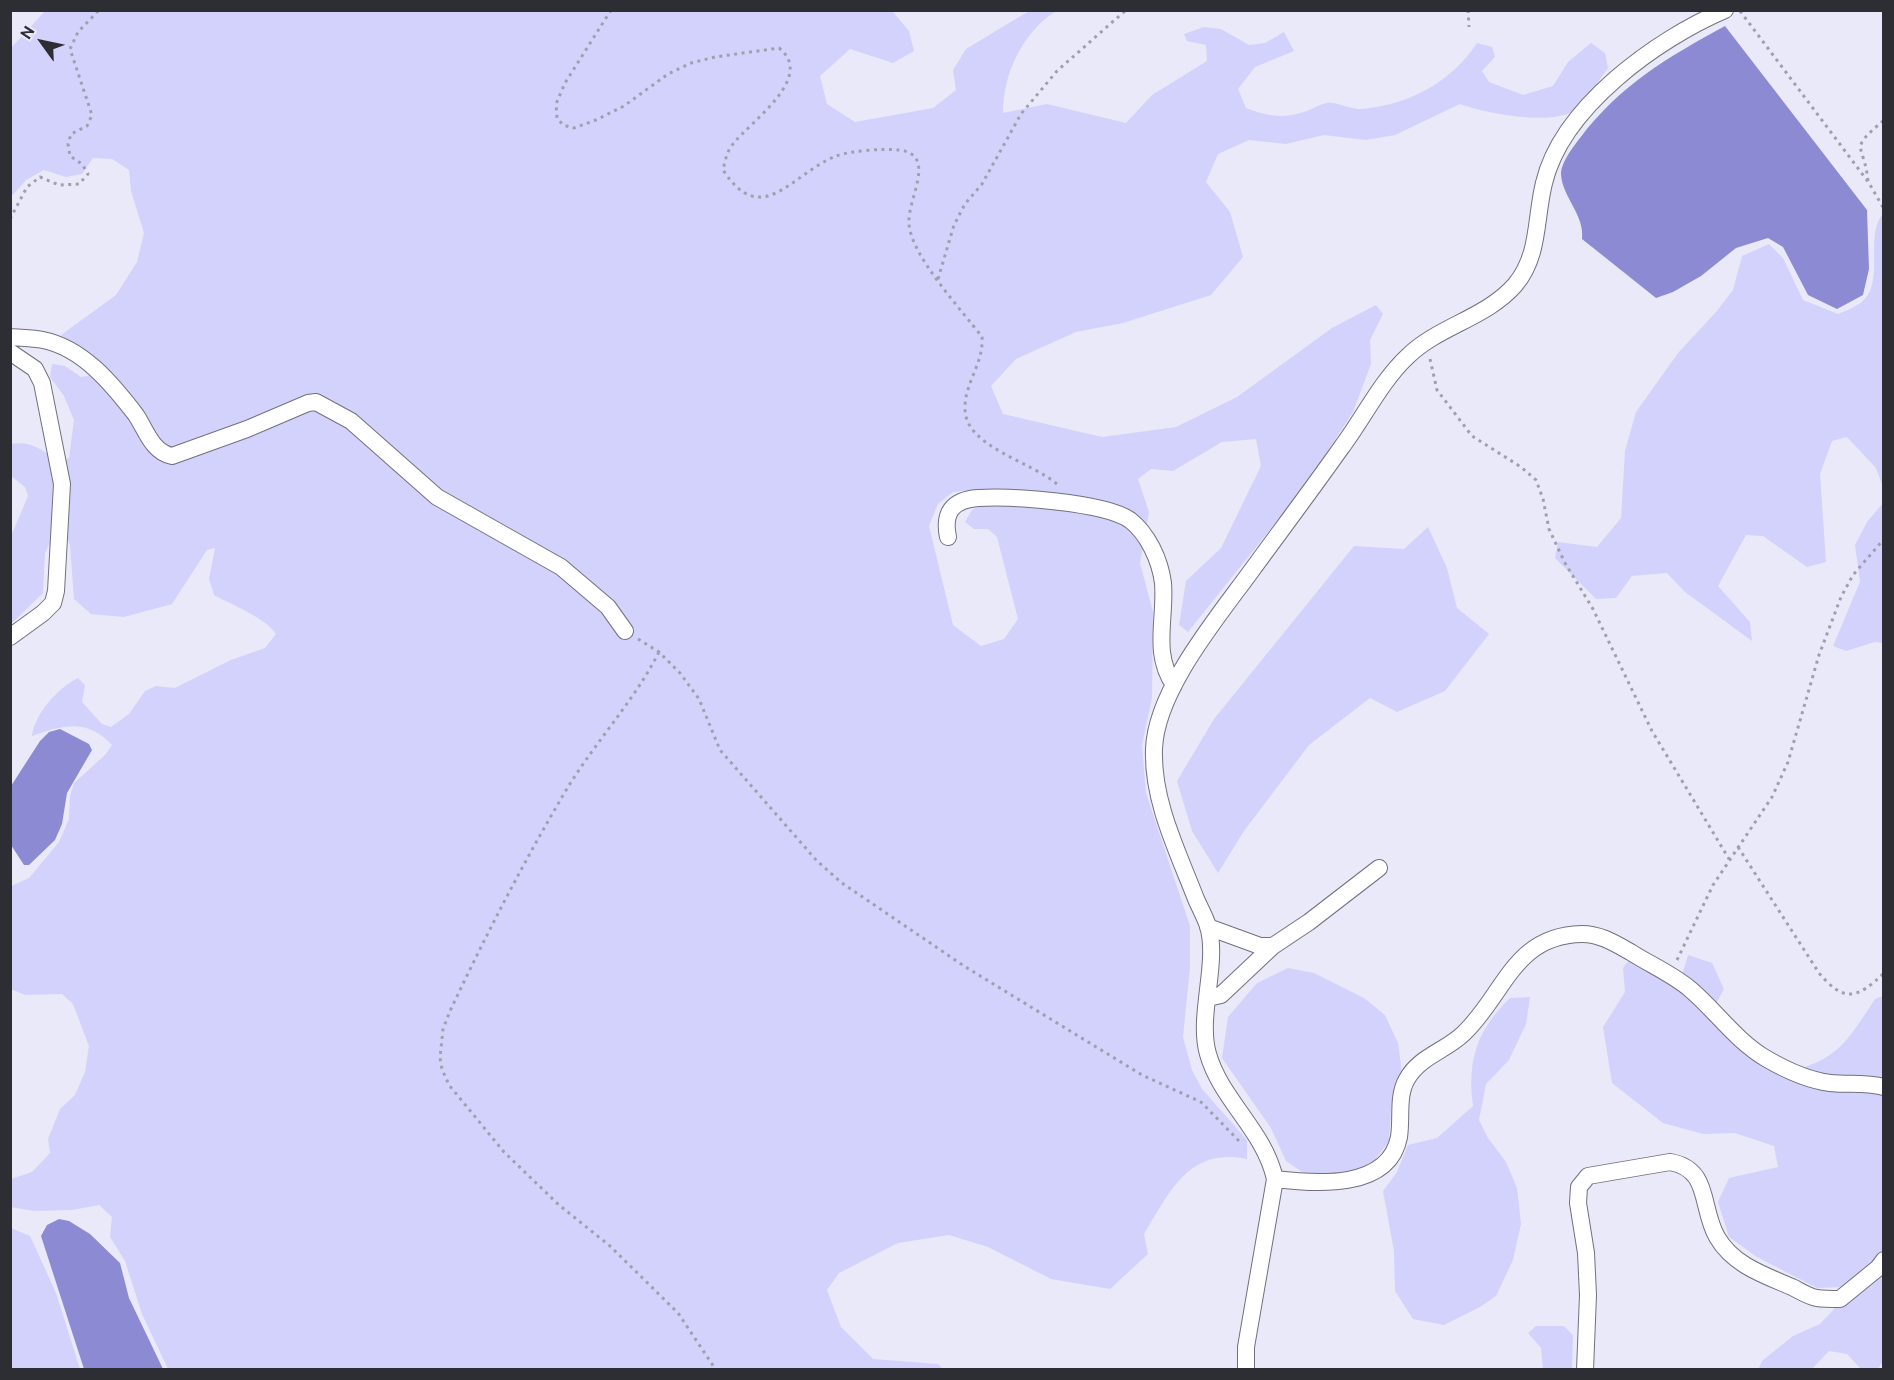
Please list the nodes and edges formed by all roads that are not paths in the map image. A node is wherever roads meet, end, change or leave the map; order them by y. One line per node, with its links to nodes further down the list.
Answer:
1 (1725, 10): 7 (street)
2 (10, 337): 5 (street)
3 (10, 352): 6 (street)
4 (948, 537): 7 (street)
5 (625, 631)
6 (10, 636)
7 (1174, 685): 9 (street)
8 (1379, 868): 10 (street)
9 (1208, 927): 10 (street); 11 (street)
10 (1273, 946): 11 (street)
11 (1208, 998): 13 (street)
12 (1884, 1087): 13 (street)
13 (1275, 1179): 15 (street)
14 (1884, 1260): 16 (street)
15 (1246, 1370)
16 (1585, 1370)

